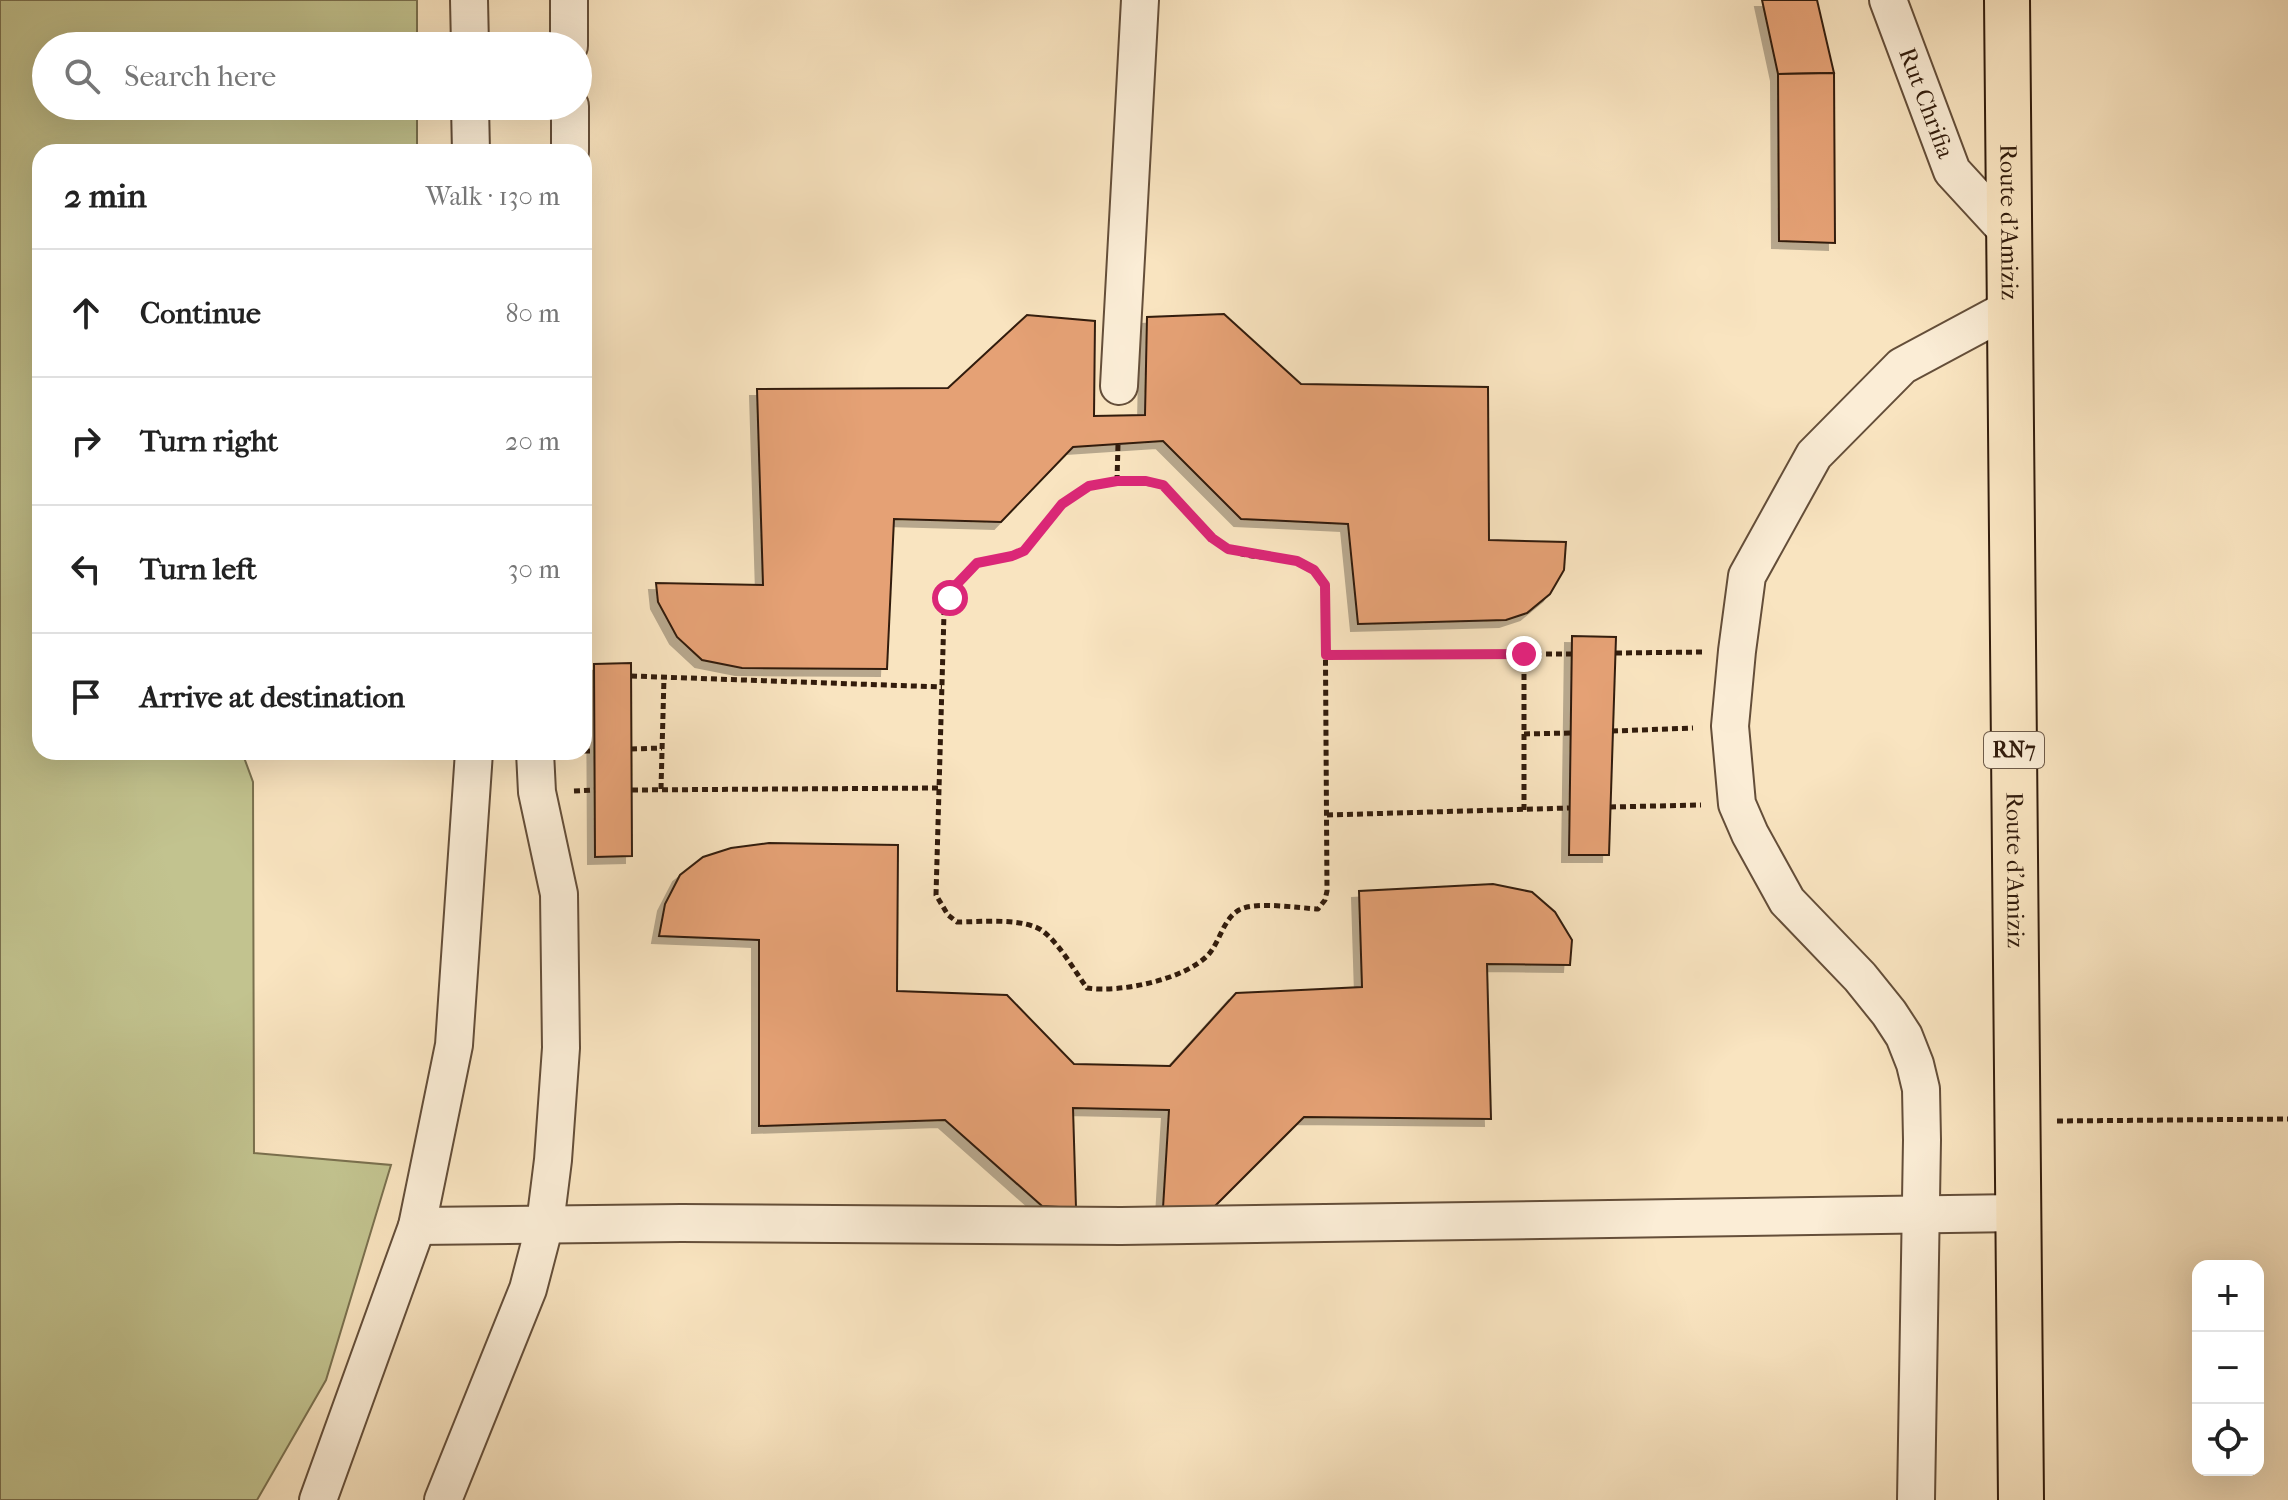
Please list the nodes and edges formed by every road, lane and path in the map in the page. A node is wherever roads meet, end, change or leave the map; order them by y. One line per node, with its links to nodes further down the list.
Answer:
1 (469, 0): 6 (street)
2 (569, 0): 7 (street)
3 (1140, 0): 14 (street)
4 (1888, 0): 12 (street, Rut Chrifia)
5 (2007, 0): 12 (main road, Route d'Amiziz / RN7)
6 (470, 32)
7 (569, 32)
8 (470, 120): 10 (street)
9 (570, 120): 11 (street)
10 (471, 144)
11 (570, 144)
12 (2009, 233): 13 (main road, Route d'Amiziz / RN7)
13 (2010, 308): 17 (street); 42 (main road, Route d'Amiziz / RN7)
14 (1119, 386)
15 (1118, 444): 16 (path)
16 (1117, 481): 21 (path); 24 (path)
17 (1737, 651): 18 (path); 25 (street)
18 (1616, 653)
19 (1524, 654): 20 (path); 21 (path); 28 (path)
20 (1572, 654)
21 (1326, 655): 40 (path)
22 (631, 676): 23 (path)
23 (664, 677): 24 (path); 29 (path)
24 (942, 687): 33 (path)
25 (1730, 726): 26 (path); 36 (street)
26 (1612, 731)
27 (1570, 733): 28 (path)
28 (1524, 734): 39 (path)
29 (662, 748): 30 (path); 34 (path)
30 (631, 749)
31 (473, 760): 46 (street)
32 (535, 760): 45 (street)
33 (939, 788): 34 (path); 40 (path)
34 (661, 789): 35 (path)
35 (632, 790)
36 (1737, 804): 37 (path); 43 (street)
37 (1610, 807)
38 (1569, 808): 39 (path)
39 (1524, 810): 40 (path)
40 (1327, 815)
41 (2288, 1119): 42 (path)
42 (2017, 1121): 44 (main road, Route d'Amiziz / RN7)
43 (1919, 1213): 44 (street); 45 (street); 49 (street)
44 (2018, 1213): 50 (main road, Route d'Amiziz / RN7)
45 (545, 1224): 46 (street); 48 (street)
46 (417, 1226): 47 (street)
47 (318, 1500)
48 (443, 1500)
49 (1916, 1500)
50 (2021, 1500)

